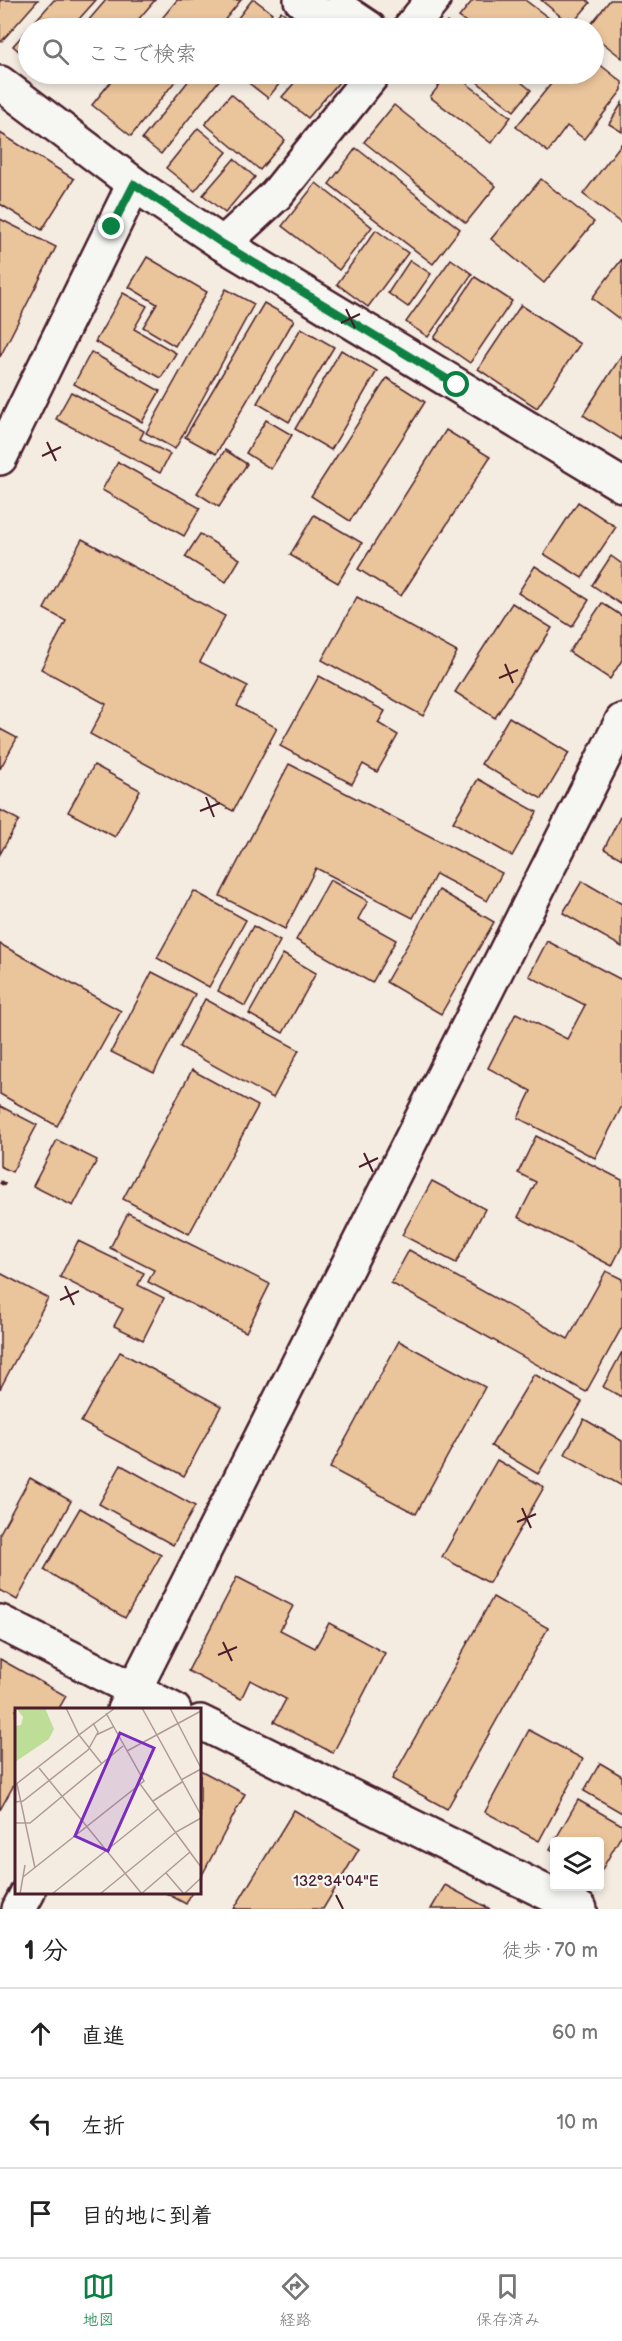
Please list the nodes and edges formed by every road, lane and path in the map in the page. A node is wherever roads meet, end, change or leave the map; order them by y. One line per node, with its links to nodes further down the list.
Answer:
1 (301, 0): 3 (street)
2 (433, 0): 6 (street)
3 (323, 18)
4 (323, 18): 5 (street)
5 (354, 18)
6 (418, 18)
7 (0, 83): 9 (street)
8 (366, 84): 10 (street)
9 (134, 184): 10 (street); 11 (street)
10 (223, 244): 12 (street)
11 (0, 459)
12 (622, 485)
13 (622, 721): 17 (street)
14 (0, 1182): 15 (path)
15 (6, 1185)
16 (0, 1622): 17 (street)
17 (129, 1700): 18 (street)
18 (165, 1708)
19 (201, 1722): 22 (street)
20 (27, 1894): 21 (street)
21 (19, 1909)
22 (580, 1909)

